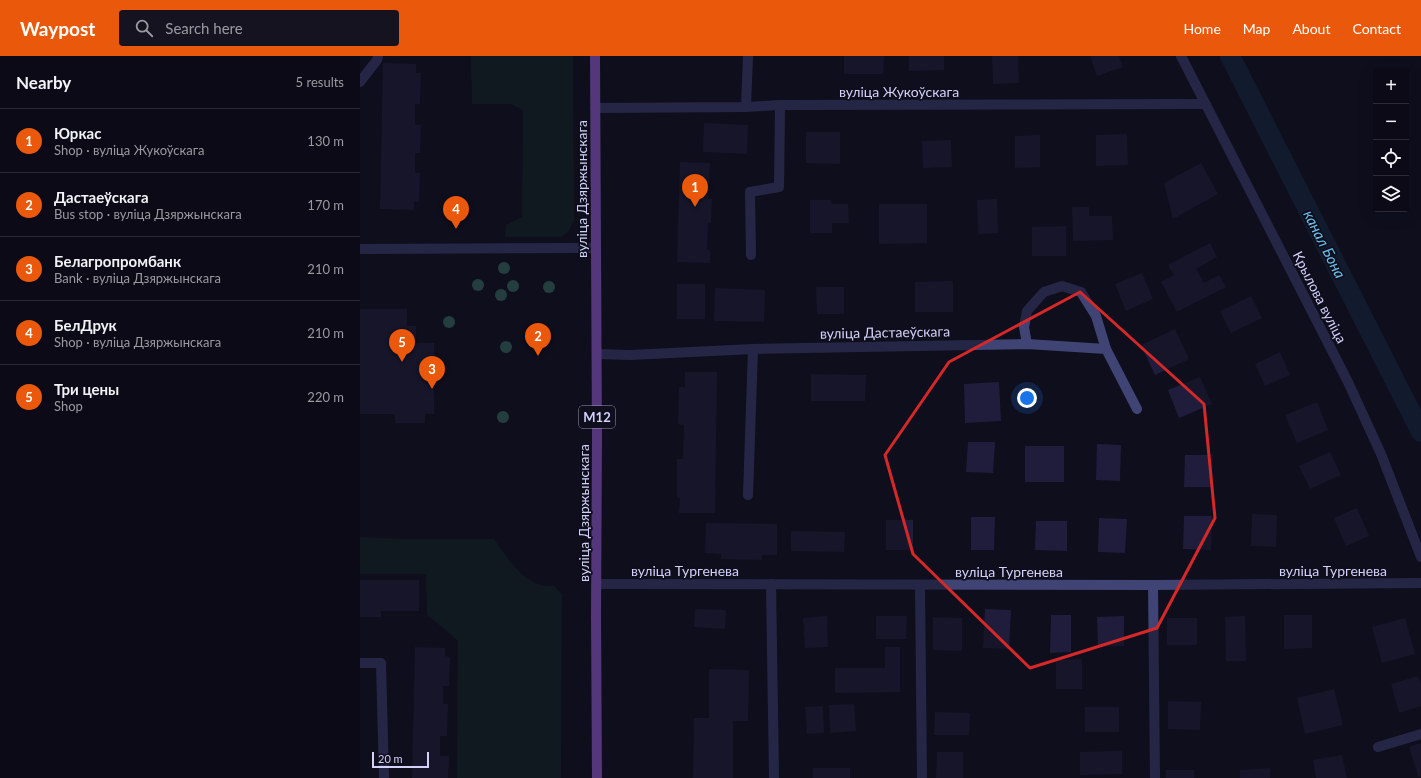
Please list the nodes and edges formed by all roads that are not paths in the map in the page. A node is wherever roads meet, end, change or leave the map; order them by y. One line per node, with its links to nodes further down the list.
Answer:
1 (378, 56): 5 (street)
2 (595, 56): 9 (main road, вуліца Дзяржынскага / М12)
3 (748, 56): 8 (street)
4 (1181, 56): 6 (street, Крылова вуліца)
5 (360, 82)
6 (1204, 104): 7 (street, вуліца Жукоўскага); 19 (street, Крылова вуліца)
7 (780, 105): 8 (street, вуліца Жукоўскага); 12 (street)
8 (746, 107): 9 (street, вуліца Жукоўскага)
9 (595, 108): 11 (main road, вуліца Дзяржынскага / М12)
10 (360, 248): 11 (street)
11 (596, 248): 16 (main road, вуліца Дзяржынскага / М12)
12 (751, 255)
13 (1027, 344): 14 (street, вуліца Дастаеўскага); 15 (street, вуліца Дастаеўскага); 15 (street)
14 (753, 349): 16 (street, вуліца Дастаеўскага); 18 (street)
15 (1106, 349): 17 (street)
16 (597, 354): 21 (main road, вуліца Дзяржынскага / М12)
17 (1137, 409)
18 (748, 495)
19 (1421, 557)
20 (1421, 583): 24 (street, вуліца Тургенева)
21 (597, 584): 22 (street, вуліца Тургенева); 29 (main road, вуліца Дзяржынскага / М12)
22 (771, 584): 23 (street, вуліца Тургенева); 30 (street)
23 (920, 585): 24 (street, вуліца Тургенева); 31 (street)
24 (1153, 585): 32 (street)
25 (360, 663): 28 (street)
26 (1421, 734): 27 (street)
27 (1378, 747)
28 (384, 778)
29 (597, 778)
30 (774, 778)
31 (922, 778)
32 (1155, 778)

